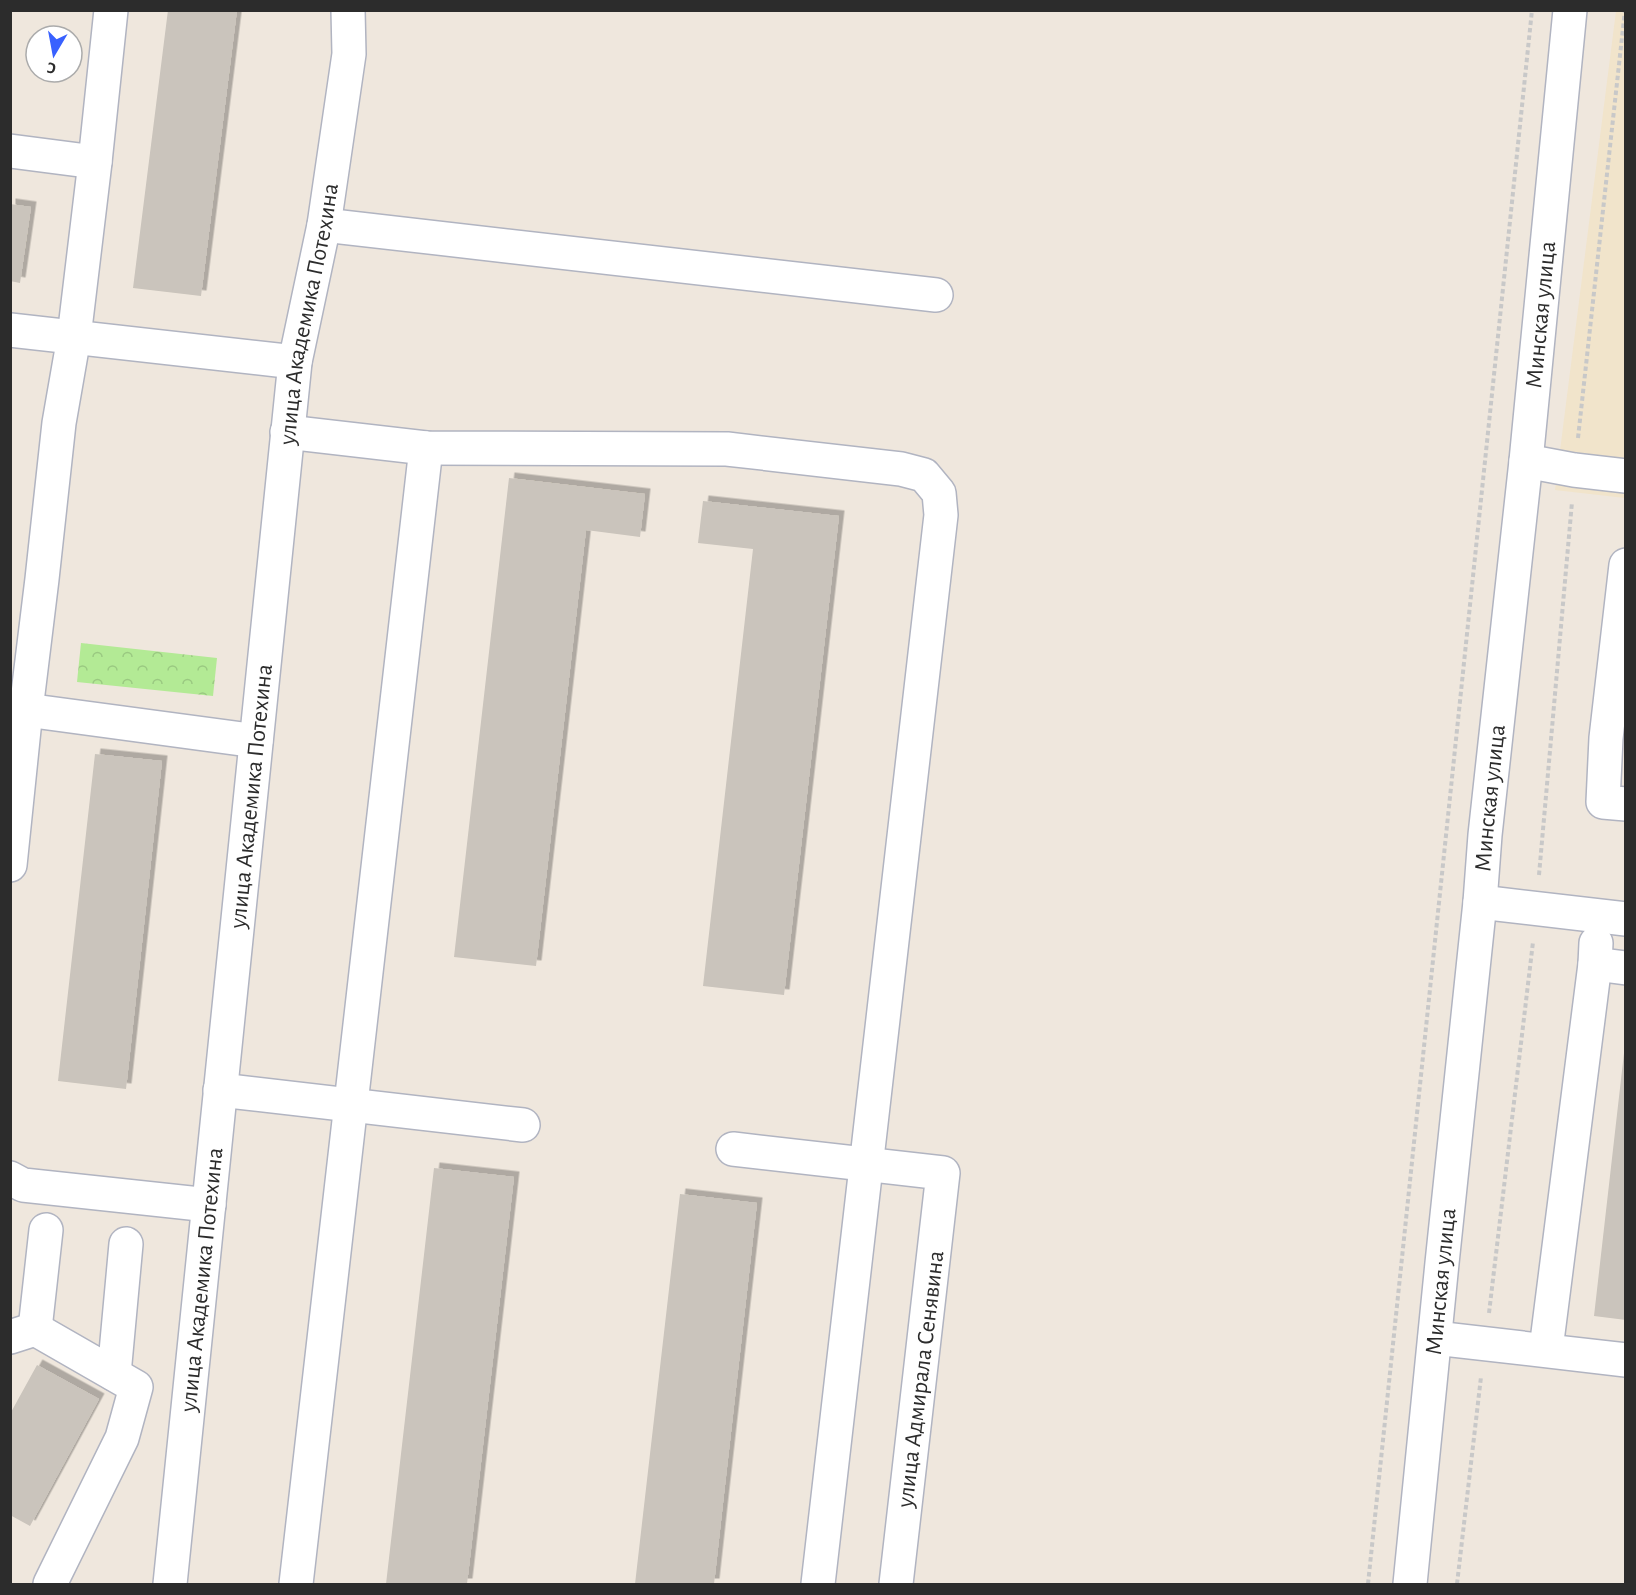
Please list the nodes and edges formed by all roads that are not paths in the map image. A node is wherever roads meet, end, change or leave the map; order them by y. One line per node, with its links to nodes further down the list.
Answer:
1 (111, 10): 5 (street)
2 (348, 10): 6 (street, улица Академика Потехина)
3 (1570, 10): 13 (street, Минская улица)
4 (10, 151): 5 (street)
5 (95, 162): 9 (street)
6 (324, 225): 7 (street); 10 (street, улица Академика Потехина)
7 (936, 295)
8 (10, 330): 9 (street)
9 (74, 337): 10 (street); 16 (street)
10 (295, 362): 11 (street, улица Академика Потехина)
11 (287, 432): 12 (street); 17 (street, улица Академика Потехина)
12 (426, 448): 24 (street); 27 (street)
13 (1526, 461): 14 (street); 20 (street, Минская улица)
14 (1626, 476)
15 (1626, 565): 18 (street)
16 (18, 710): 17 (street); 19 (street)
17 (256, 741): 23 (street, улица Академика Потехина)
18 (1626, 804)
19 (10, 865)
20 (1480, 902): 21 (street); 33 (street, Минская улица)
21 (1612, 918): 22 (street)
22 (1610, 966): 34 (street)
23 (220, 1090): 24 (street); 29 (street, улица Академика Потехина)
24 (351, 1105): 25 (street); 39 (street)
25 (523, 1125)
26 (734, 1149): 27 (street)
27 (866, 1164): 40 (street); 41 (street, улица Адмирала Сенявина)
28 (10, 1178): 29 (street)
29 (209, 1205): 38 (street, улица Академика Потехина)
30 (46, 1230): 32 (street)
31 (126, 1244): 36 (street)
32 (23, 1333): 36 (street)
33 (1435, 1338): 34 (street); 42 (street, Минская улица)
34 (1546, 1349): 35 (street)
35 (1626, 1360)
36 (114, 1374): 37 (street)
37 (50, 1584)
38 (170, 1584)
39 (296, 1584)
40 (818, 1584)
41 (896, 1584)
42 (1410, 1584)

